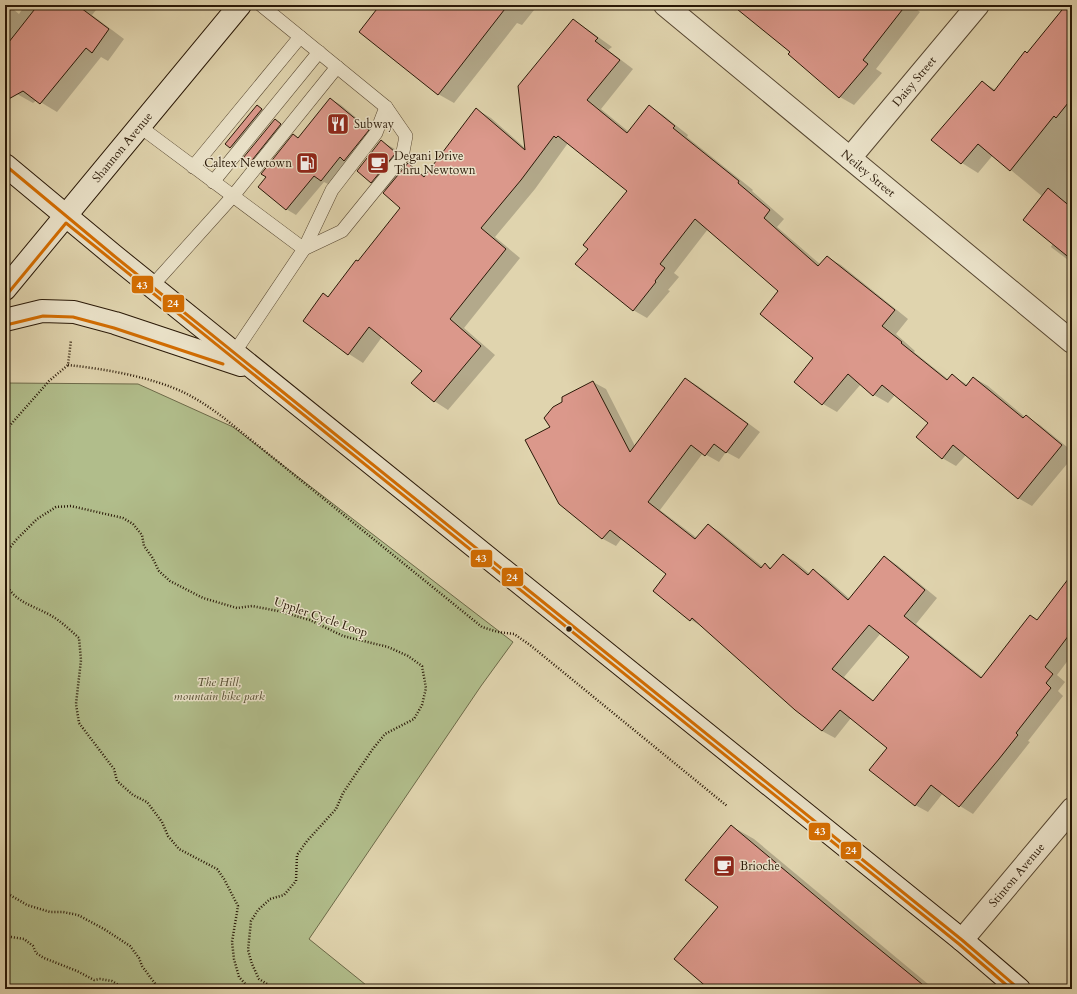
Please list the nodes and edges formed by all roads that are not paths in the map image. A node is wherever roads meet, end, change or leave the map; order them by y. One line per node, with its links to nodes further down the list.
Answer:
1 (240, 5): 9 (main road, Shannon Avenue)
2 (261, 5): 5 (lane)
3 (665, 5): 10 (main road, Neiley Street)
4 (978, 5): 10 (main road, Daisy Street)
5 (300, 37): 6 (lane); 12 (lane)
6 (319, 52): 7 (lane); 13 (lane)
7 (337, 67): 8 (lane); 14 (lane)
8 (386, 107): 16 (lane); 16 (lane)
9 (139, 126): 12 (lane); 15 (main road, Shannon Avenue)
10 (850, 158): 20 (main road, Neiley Street)
11 (5, 165): 15 (main road)
12 (194, 167): 13 (lane)
13 (213, 182): 14 (lane)
14 (233, 196): 16 (lane); 17 (lane)
15 (65, 216): 17 (main road); 18 (main road, Shannon Avenue)
16 (304, 249): 21 (lane)
17 (152, 286): 21 (main road)
18 (5, 289)
19 (5, 320): 22 (main road)
20 (1072, 342)
21 (234, 353): 22 (main road)
22 (254, 369): 24 (main road)
23 (1072, 809): 24 (main road, Stinton Avenue)
24 (962, 940): 25 (main road)
25 (1019, 989)

